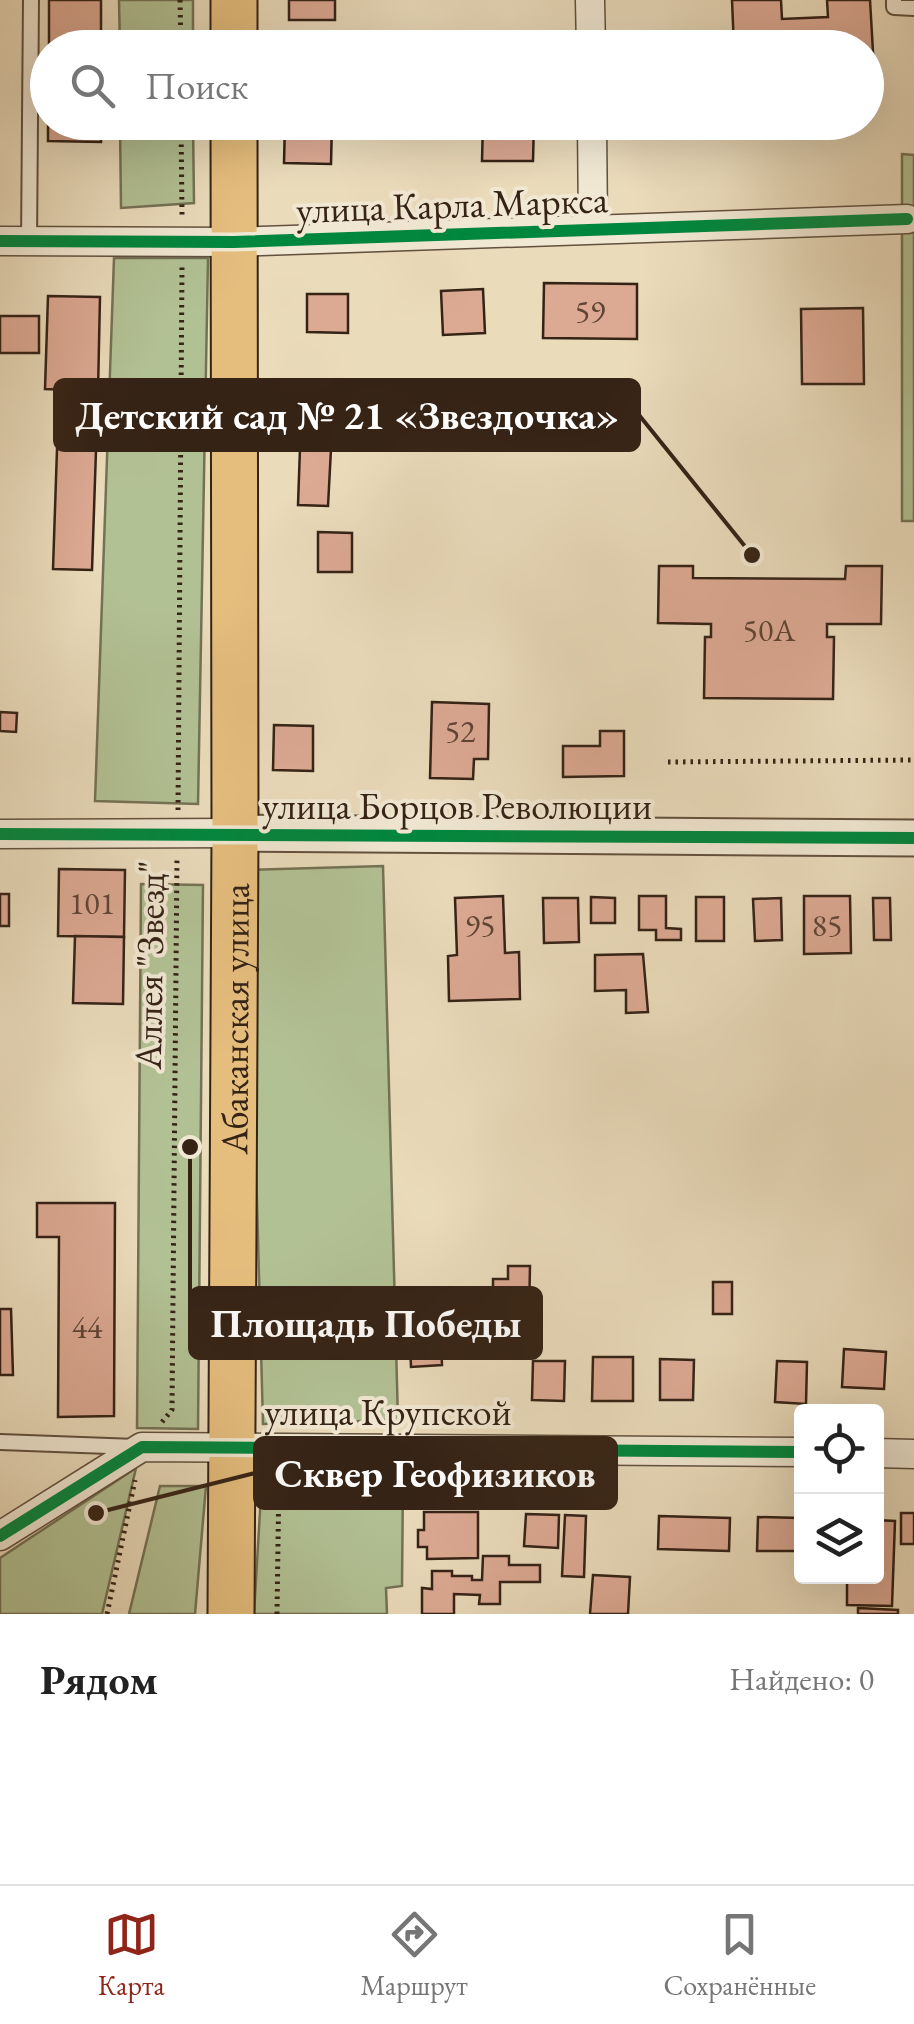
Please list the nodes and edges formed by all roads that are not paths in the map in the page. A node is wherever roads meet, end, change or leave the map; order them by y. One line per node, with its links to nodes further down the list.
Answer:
1 (31, 0): 12 (lane)
2 (234, 0): 6 (main road)
3 (590, 0): 7 (street)
4 (894, 0): 5 (lane)
5 (914, 8)
6 (234, 30)
7 (591, 30)
8 (234, 140): 13 (main road, Абаканская улица)
9 (592, 140): 11 (street)
10 (907, 219): 11 (street, улица Карла Маркса)
11 (593, 228): 13 (street, улица Карла Маркса)
12 (14, 241): 13 (street, улица Карла Маркса)
13 (234, 242): 14 (main road, Абаканская улица)
14 (235, 833): 15 (street, улица Борцов Революции); 16 (street, улица Борцов Революции); 19 (main road, Абаканская улица)
15 (0, 834)
16 (914, 838)
17 (0, 1442): 18 (lane)
18 (142, 1448): 19 (street, улица Крупской); 23 (street)
19 (233, 1448): 20 (street, улица Крупской); 24 (main road, Абаканская улица)
20 (794, 1452)
21 (884, 1453): 22 (street)
22 (914, 1454)
23 (0, 1536)
24 (231, 1614)

